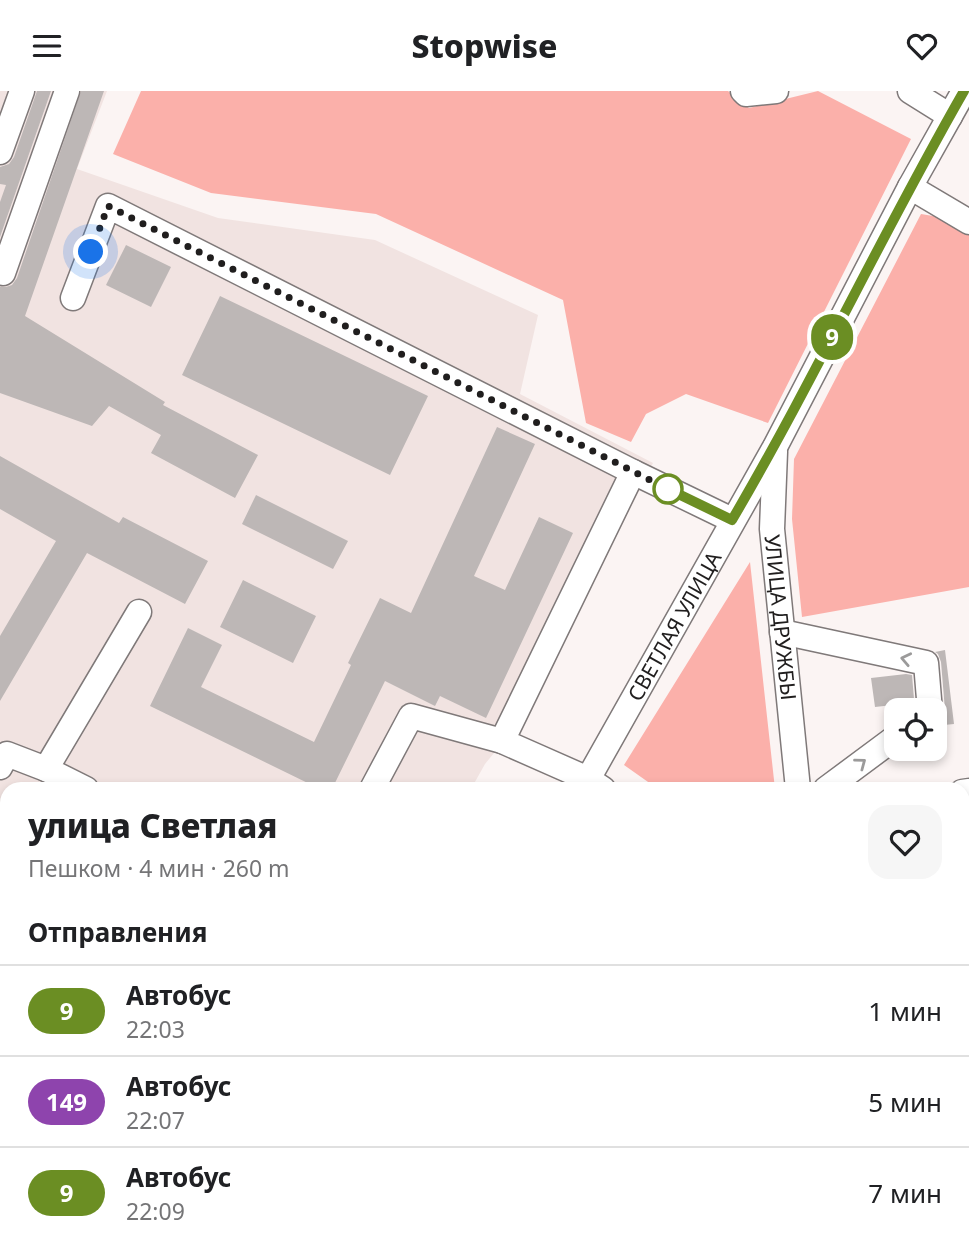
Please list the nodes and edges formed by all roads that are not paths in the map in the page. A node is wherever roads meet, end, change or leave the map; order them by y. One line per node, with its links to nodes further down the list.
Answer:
1 (22, 91): 8 (street)
2 (67, 91): 11 (street)
3 (743, 91): 4 (street)
4 (776, 91)
5 (910, 91): 7 (street)
6 (964, 91): 7 (street, СВЕТЛАЯ УЛИЦА)
7 (950, 115): 9 (street, СВЕТЛАЯ УЛИЦА)
8 (0, 152)
9 (910, 187): 10 (street); 13 (street, СВЕТЛАЯ УЛИЦА)
10 (969, 222)
11 (3, 273)
12 (73, 298): 14 (street)
13 (775, 447): 15 (street, СВЕТЛАЯ УЛИЦА); 17 (street, УЛИЦА ДРУЖБЫ)
14 (634, 473): 15 (street); 19 (street)
15 (732, 520): 26 (street, СВЕТЛАЯ УЛИЦА)
16 (139, 612): 22 (street)
17 (782, 632): 18 (street, one-way to 17); 27 (street, УЛИЦА ДРУЖБЫ)
18 (929, 698)
19 (502, 741): 24 (street); 25 (street)
20 (884, 746): 28 (street, one-way to 20)
21 (0, 767): 22 (street)
22 (46, 769): 23 (street)
23 (72, 782)
24 (376, 782)
25 (581, 782)
26 (591, 782)
27 (797, 782)
28 (835, 782)

